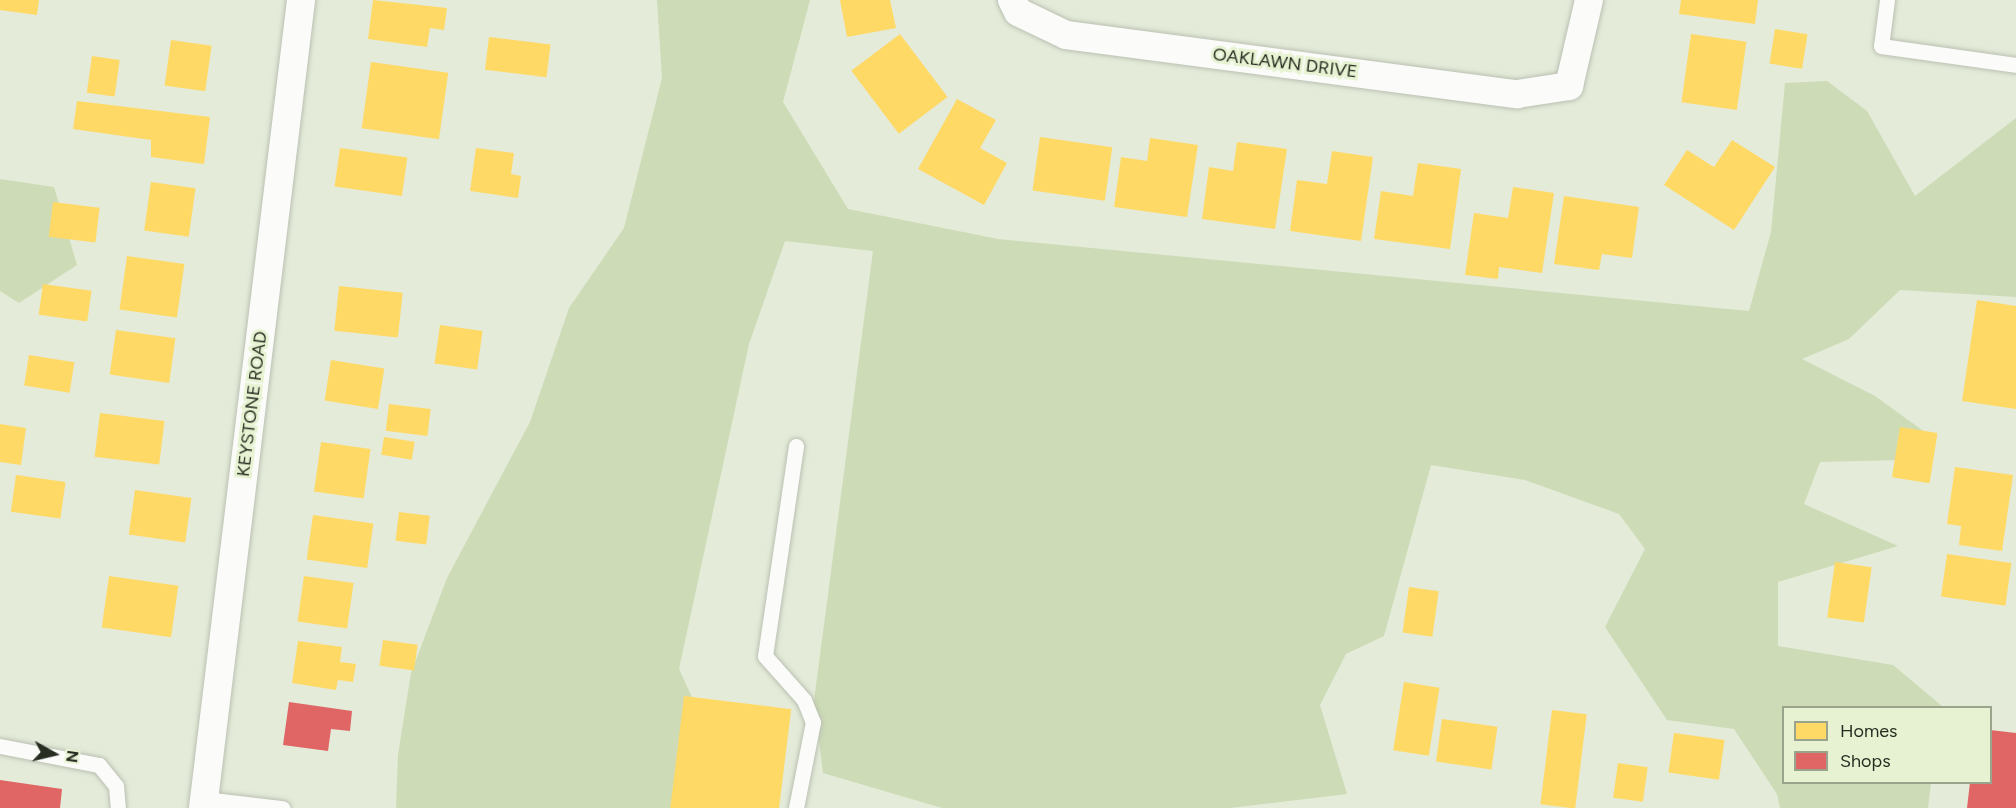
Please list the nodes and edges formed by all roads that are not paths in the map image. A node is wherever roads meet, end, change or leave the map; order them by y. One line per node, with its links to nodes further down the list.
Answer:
1 (301, 0): 8 (street, KEYSTONE ROAD)
2 (1012, 0): 3 (street, OAKLAWN DRIVE)
3 (1589, 0)
4 (1887, 0): 5 (lane)
5 (2016, 65)
6 (796, 446): 11 (lane)
7 (0, 746): 9 (lane)
8 (203, 804): 10 (lane)
9 (118, 808)
10 (282, 808)
11 (796, 808)

